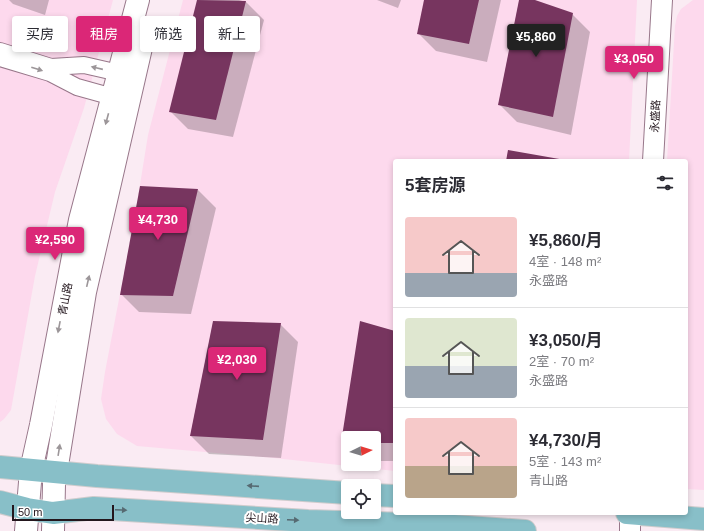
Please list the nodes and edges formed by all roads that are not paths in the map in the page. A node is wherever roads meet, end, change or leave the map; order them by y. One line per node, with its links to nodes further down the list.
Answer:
1 (138, 0): 7 (main road, 青山路)
2 (152, 0): 7 (main road, 青山路)
3 (655, 0): 8 (street, 永盛路)
4 (662, 0): 9 (street, 永盛路)
5 (0, 51): 7 (street, one-way to 5)
6 (0, 58): 7 (street, one-way to 7)
7 (121, 86): 11 (main road, 青山路, one-way to 11); 12 (main road, 青山路, one-way to 7)
8 (646, 159)
9 (653, 159)
10 (0, 467): 11 (main road)
11 (31, 470): 12 (main road); 17 (main road, 青山路)
12 (56, 472): 13 (main road, one-way to 12); 20 (main road, 青山路)
13 (341, 492)
14 (381, 495): 15 (main road)
15 (393, 496)
16 (0, 502): 17 (main road, 尖山路)
17 (26, 509): 20 (main road, 尖山路); 21 (main road, 青山路)
18 (633, 518): 19 (main road)
19 (704, 519)
20 (53, 522): 22 (main road, 尖山路, one-way to 22)
21 (26, 531)
22 (525, 531)

